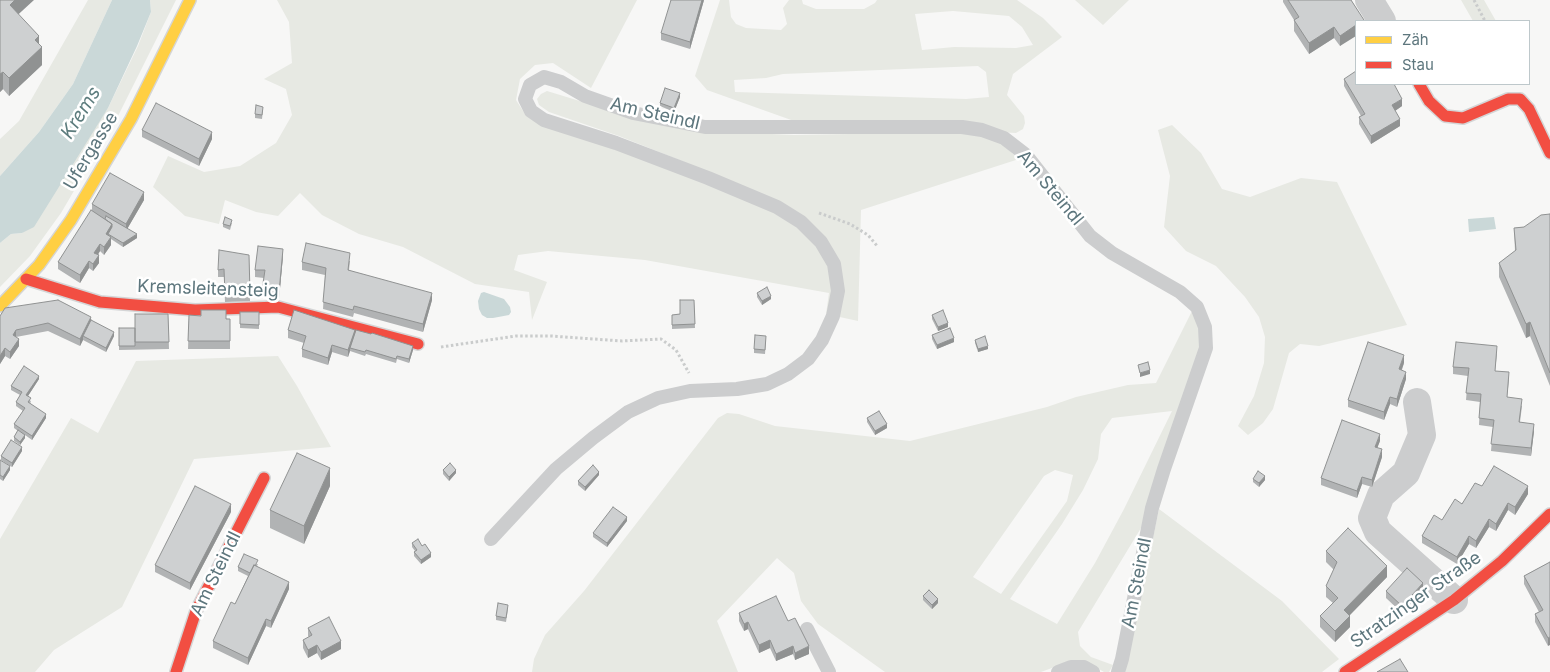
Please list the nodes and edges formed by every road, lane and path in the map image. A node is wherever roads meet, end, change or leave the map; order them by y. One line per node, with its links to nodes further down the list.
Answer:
1 (190, 0): 10 (street, Ufergasse)
2 (1369, 0): 4 (street)
3 (1474, 0): 5 (path)
4 (1381, 20)
5 (1484, 20)
6 (1420, 85): 7 (street)
7 (1550, 153)
8 (815, 211): 9 (path)
9 (878, 246)
10 (26, 278): 11 (street, Ufergasse); 12 (street, Kremsleitensteig)
11 (0, 306)
12 (418, 344): 13 (path)
13 (690, 390): 17 (lane, Am Steindl); 24 (lane, Am Steindl)
14 (1417, 402): 18 (street)
15 (264, 478): 20 (street, Am Steindl)
16 (1549, 517): 18 (street, Stratzinger Straße)
17 (491, 539)
18 (1454, 600): 25 (street, Stratzinger Straße)
19 (807, 629): 21 (lane)
20 (176, 672)
21 (829, 672)
22 (1058, 672): 23 (lane)
23 (1094, 672)
24 (1118, 672)
25 (1345, 672)

